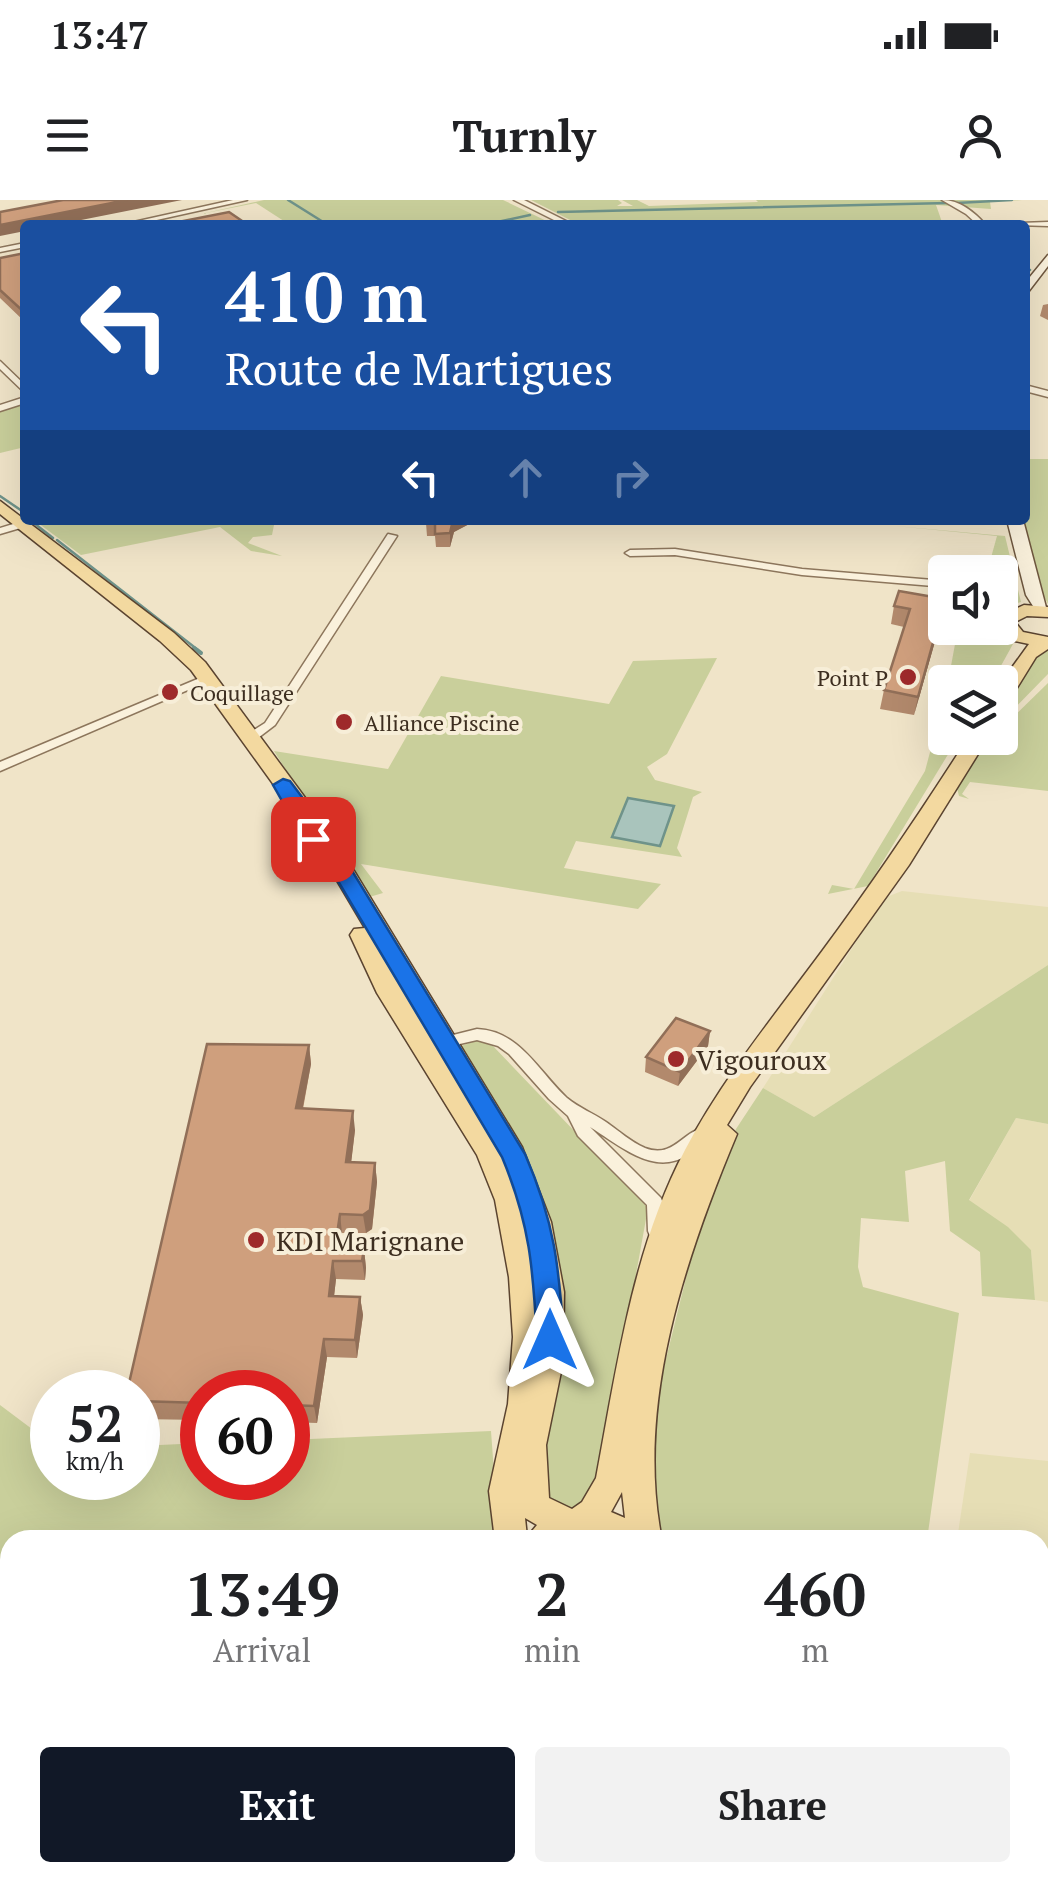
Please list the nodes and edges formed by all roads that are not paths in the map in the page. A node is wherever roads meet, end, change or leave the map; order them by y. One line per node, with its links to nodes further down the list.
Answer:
1 (243, 200): 4 (street)
2 (518, 200): 5 (street)
3 (946, 200): 6 (street)
4 (148, 220)
5 (560, 220)
6 (977, 220)
7 (1048, 258): 8 (main road)
8 (1030, 285)
9 (0, 364): 10 (street)
10 (20, 385)
11 (0, 506): 12 (main road)
12 (20, 522)
13 (24, 525): 25 (main road)
14 (1013, 525): 20 (main road)
15 (1013, 525): 19 (main road)
16 (392, 536): 26 (street)
17 (630, 553): 18 (street)
18 (928, 583)
19 (1018, 607)
20 (1046, 611): 21 (main road)
21 (1018, 616)
22 (1018, 625): 23 (main road)
23 (1046, 643): 24 (main road)
24 (1018, 671)
25 (207, 678): 26 (main road); 29 (street)
26 (250, 738): 30 (main road)
27 (955, 755): 31 (main road)
28 (967, 755): 31 (main road)
29 (0, 766)
30 (283, 785): 33 (main road); 34 (main road)
31 (883, 882): 32 (main road)
32 (806, 992): 36 (main road); 41 (main road)
33 (412, 1032): 34 (street); 38 (main road)
34 (444, 1044): 35 (street); 39 (main road)
35 (575, 1113): 36 (street); 37 (street)
36 (716, 1119): 37 (main road)
37 (651, 1277): 39 (main road)
38 (510, 1530)
39 (564, 1530): 40 (main road)
40 (620, 1530)
41 (644, 1530)

